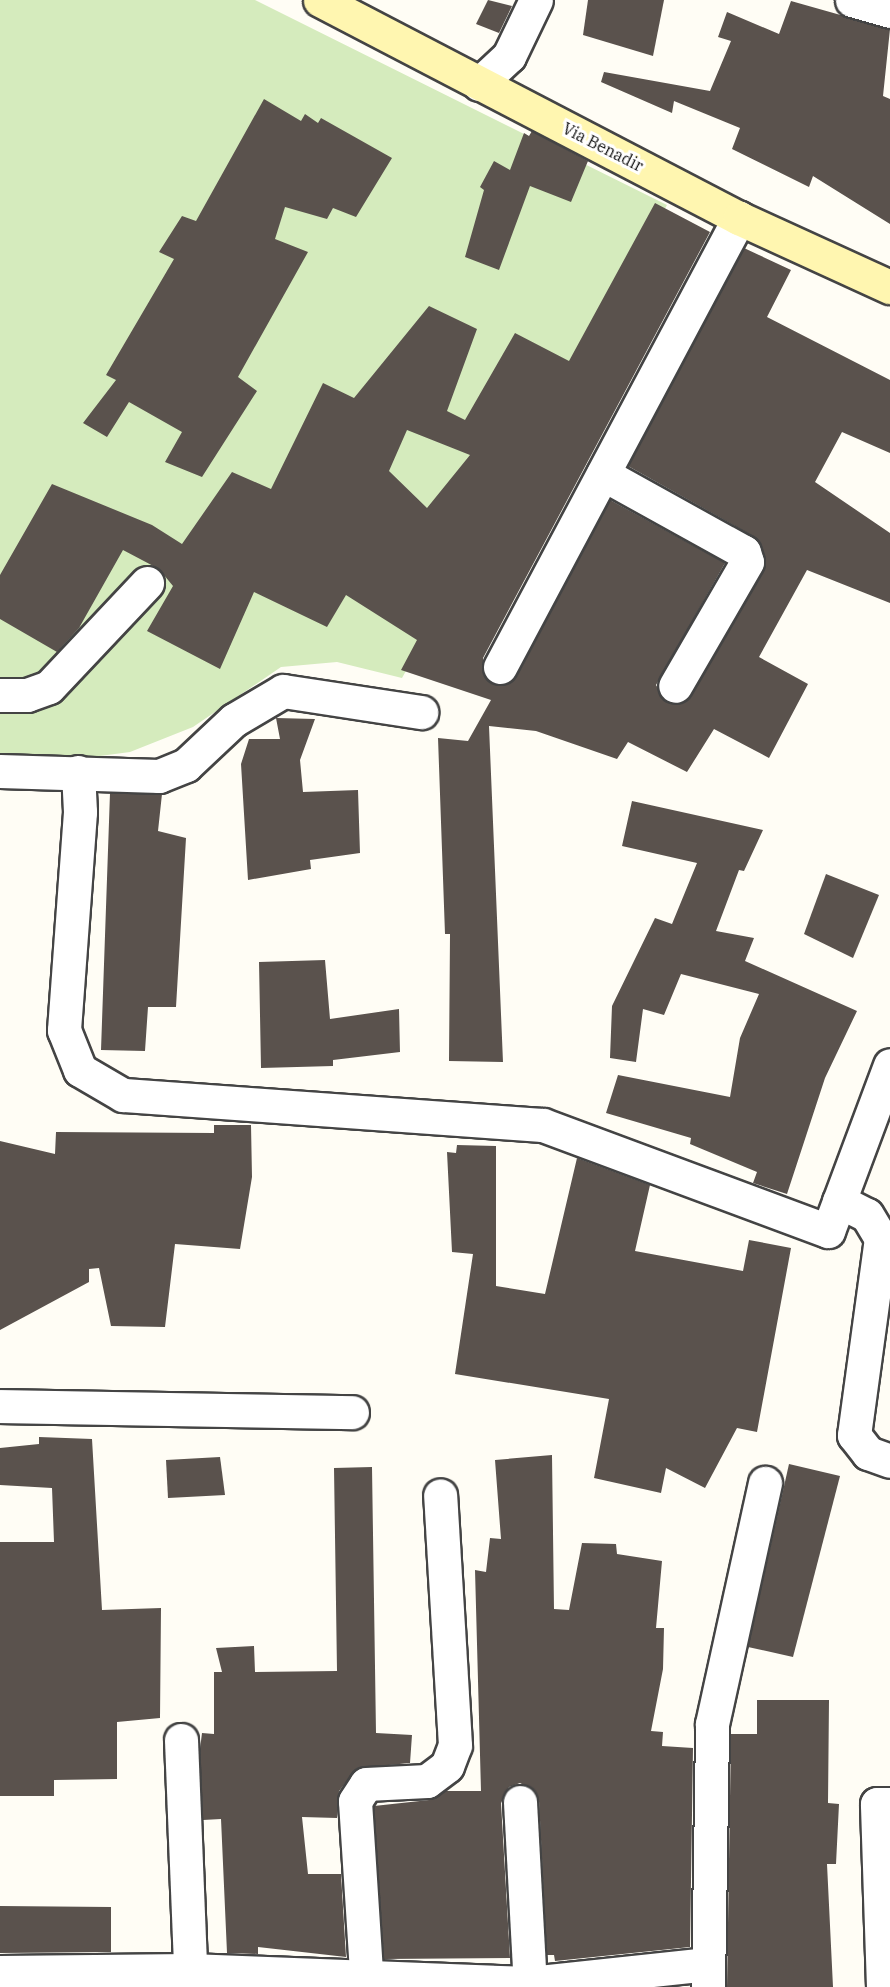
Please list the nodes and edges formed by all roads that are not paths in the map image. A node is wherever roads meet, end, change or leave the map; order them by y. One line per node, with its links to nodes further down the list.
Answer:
1 (320, 0): 5 (street, Via Benadir)
2 (536, 0): 5 (street)
3 (852, 0): 4 (street)
4 (890, 11)
5 (479, 84): 6 (street, Via Benadir)
6 (739, 218): 7 (street, Via Benadir); 8 (street)
7 (887, 279)
8 (603, 474): 10 (street); 11 (street)
9 (147, 583): 12 (street)
10 (500, 667)
11 (675, 686)
12 (0, 695)
13 (421, 712): 15 (street)
14 (0, 771): 15 (street)
15 (78, 772): 17 (street)
16 (890, 1065): 17 (street)
17 (839, 1200): 20 (street)
18 (0, 1406): 19 (street)
19 (352, 1412)
20 (890, 1461)
21 (765, 1483): 26 (street)
22 (440, 1495): 29 (street)
23 (181, 1740): 28 (street)
24 (520, 1802): 30 (street)
25 (890, 1804): 31 (street)
26 (708, 1976): 30 (street)
27 (5, 1977): 28 (street)
28 (190, 1978): 29 (street)
29 (367, 1984): 30 (street)
30 (530, 1985)
31 (883, 1987)

